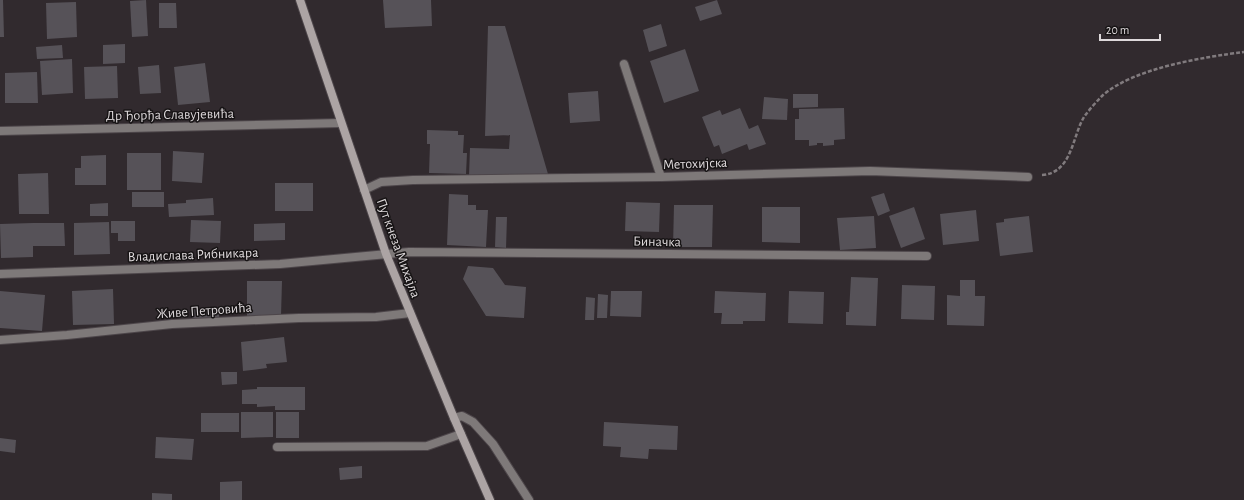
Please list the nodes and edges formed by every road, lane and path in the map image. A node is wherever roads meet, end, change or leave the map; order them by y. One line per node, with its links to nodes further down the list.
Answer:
1 (300, 0): 4 (main road, Пут кнеза Михајла)
2 (1244, 52): 7 (path)
3 (624, 64): 6 (street)
4 (341, 123): 5 (street, Др Ђорђа Славујевића); 8 (main road, Пут кнеза Михајла)
5 (0, 131)
6 (661, 177): 7 (street, Метохијска); 8 (street, Метохијска)
7 (1028, 177)
8 (364, 190): 9 (main road, Пут кнеза Михајла)
9 (386, 254): 10 (street, Биначка); 11 (street, Владислава Рибникара); 12 (main road, Пут кнеза Михајла)
10 (927, 256)
11 (0, 274)
12 (410, 313): 13 (street, Живе Петровића); 14 (main road, Пут кнеза Михајла)
13 (0, 340)
14 (454, 418): 15 (main road, Пут кнеза Михајла); 18 (street)
15 (461, 434): 16 (street); 17 (main road, Пут кнеза Михајла)
16 (277, 447)
17 (490, 500)
18 (529, 500)

